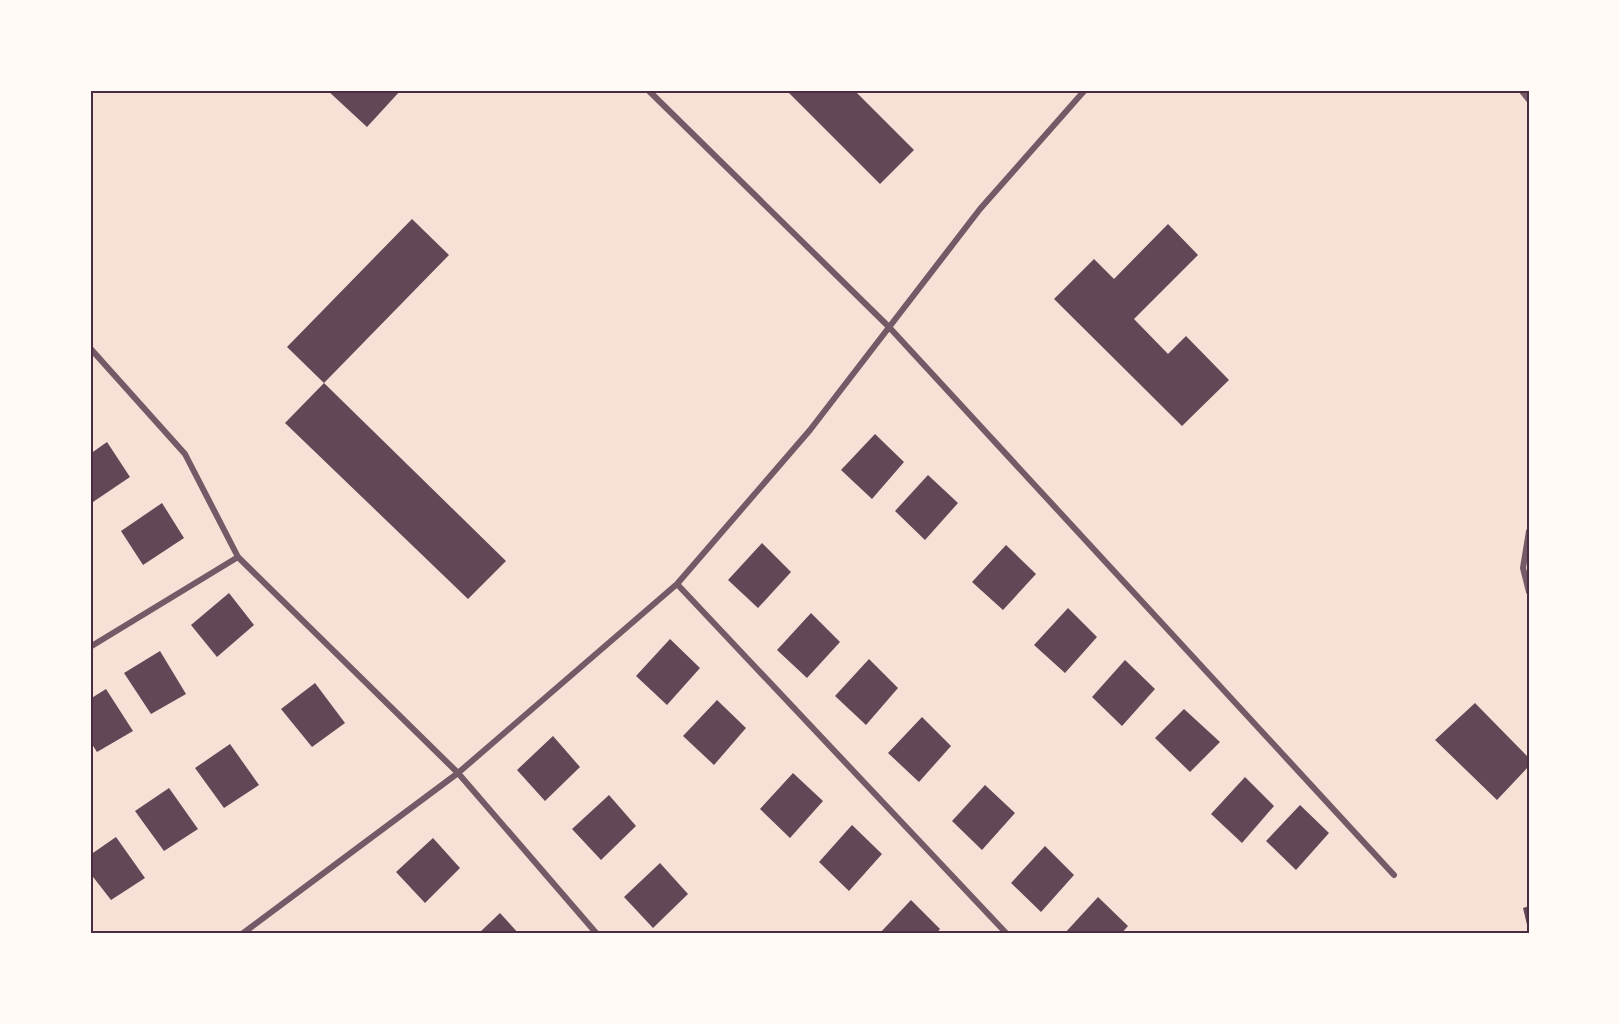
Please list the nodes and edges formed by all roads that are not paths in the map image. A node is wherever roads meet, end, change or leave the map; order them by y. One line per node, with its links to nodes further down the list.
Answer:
1 (648, 90): 5 (street)
2 (1085, 90): 5 (street)
3 (1521, 90): 4 (street)
4 (1529, 99)
5 (889, 327): 10 (street); 14 (street)
6 (90, 348): 8 (street)
7 (1529, 531): 9 (street)
8 (238, 557): 12 (street); 13 (street)
9 (1526, 567): 11 (street)
10 (677, 584): 13 (street); 17 (street)
11 (1529, 592)
12 (90, 647)
13 (458, 772): 15 (street); 16 (street)
14 (1394, 875)
15 (242, 934)
16 (597, 934)
17 (1007, 934)

